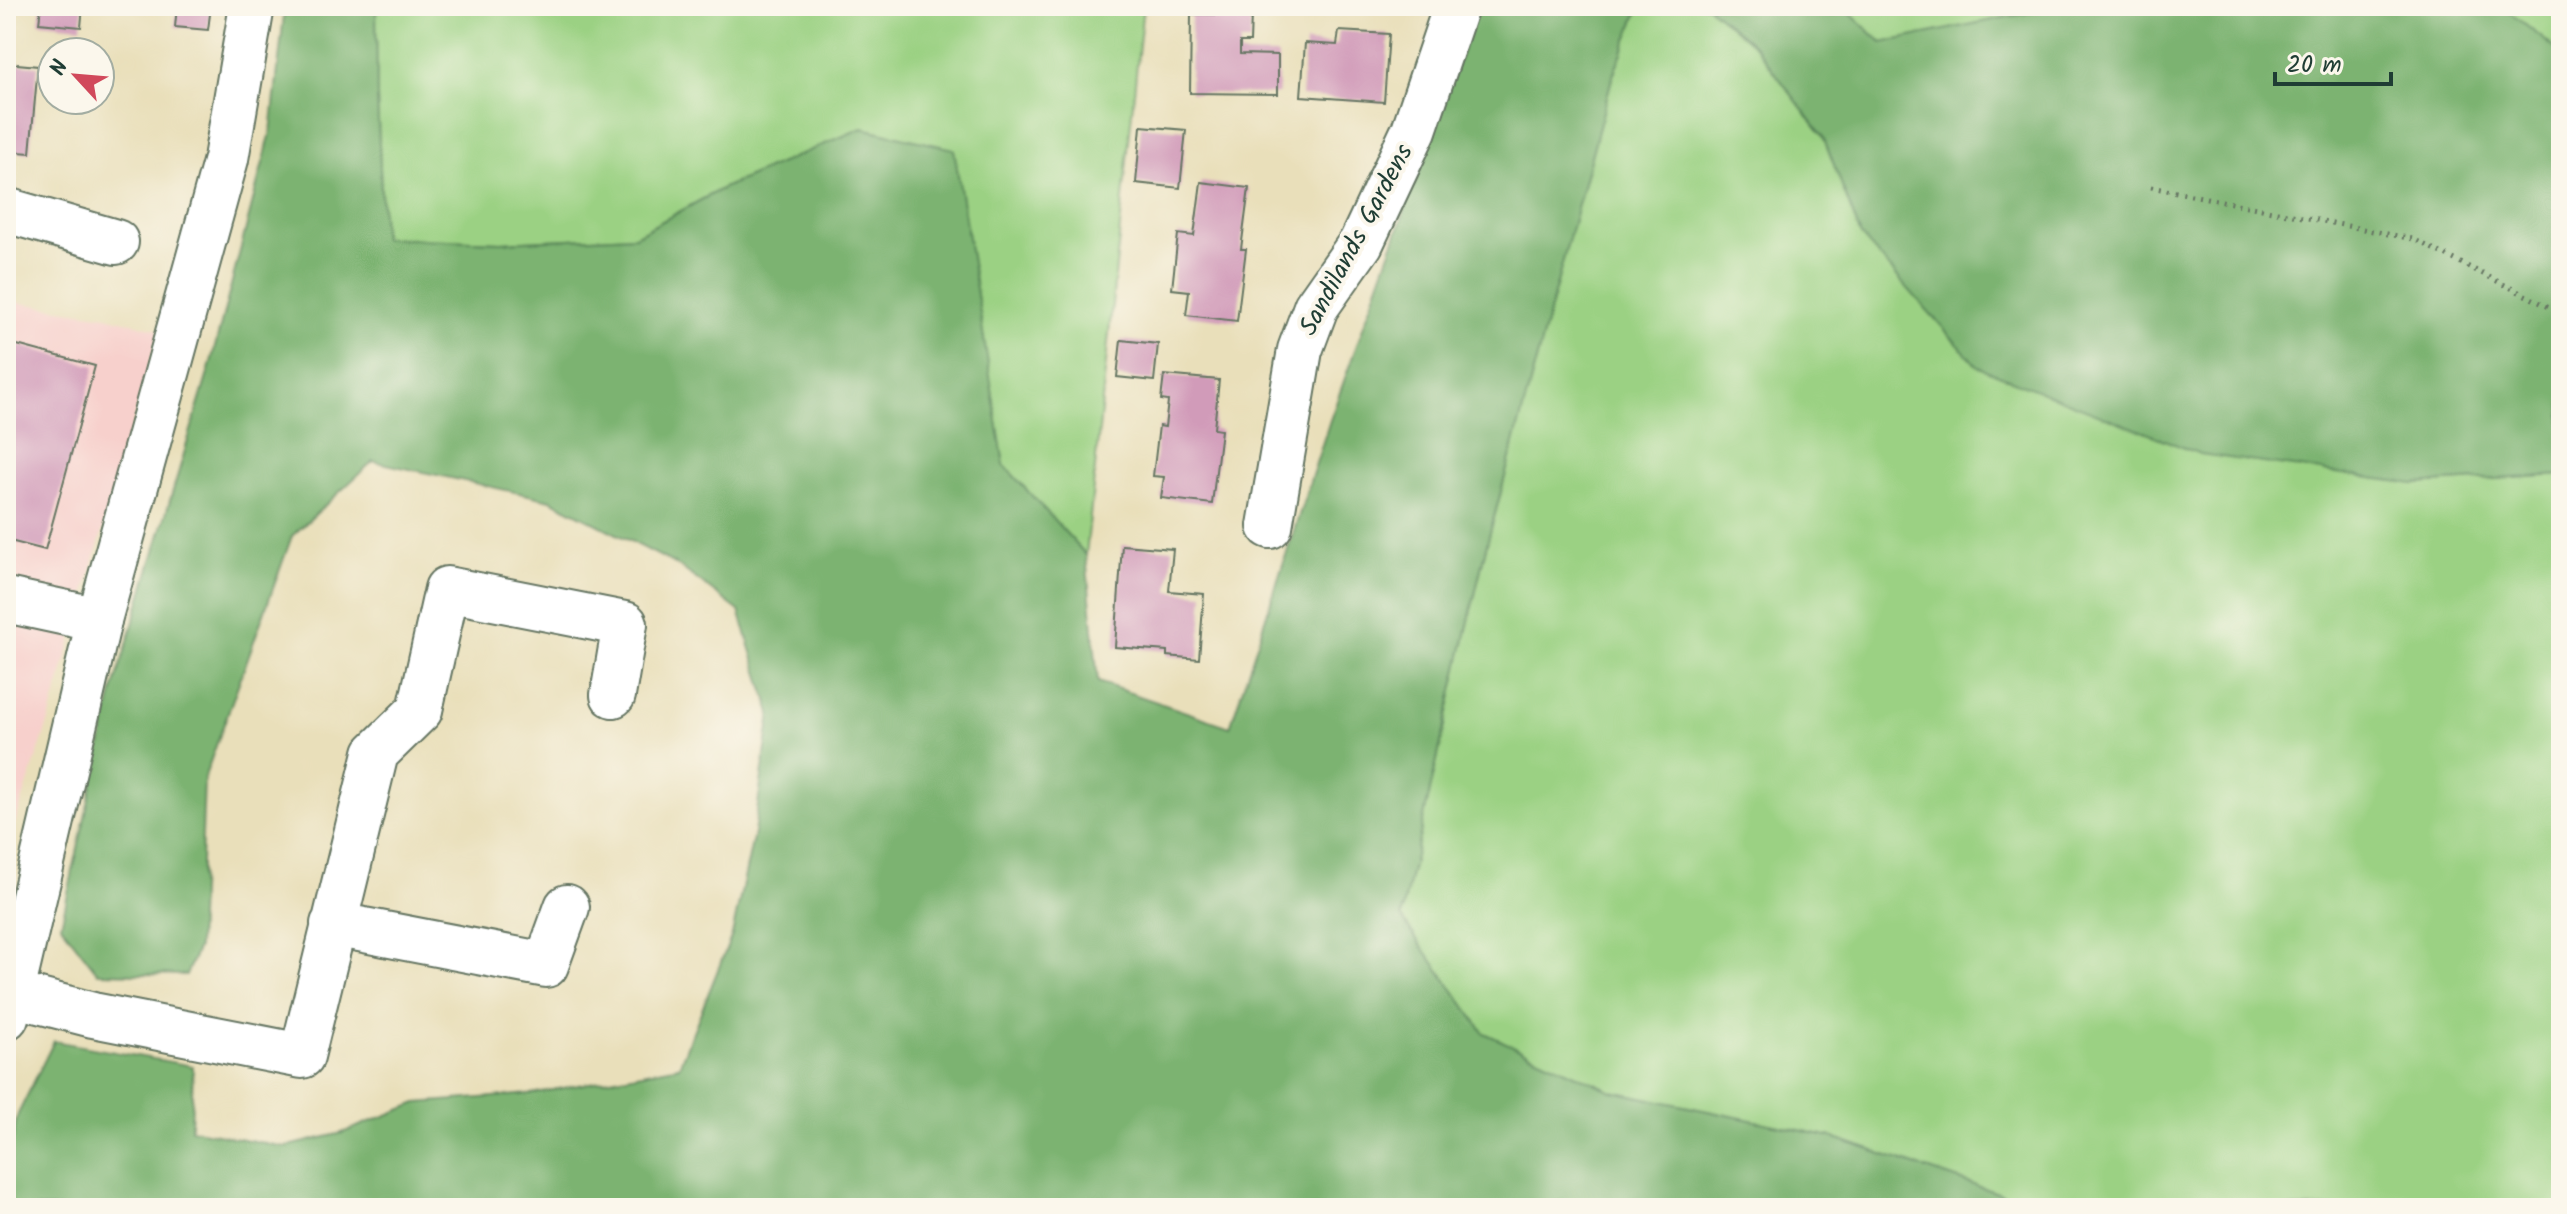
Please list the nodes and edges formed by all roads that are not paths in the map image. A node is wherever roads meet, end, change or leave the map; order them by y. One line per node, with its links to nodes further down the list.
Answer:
1 (252, 6): 7 (main road)
2 (1456, 6): 5 (main road, Sandilands Gardens)
3 (6, 210): 4 (main road)
4 (116, 242)
5 (1270, 526)
6 (6, 600): 7 (main road)
7 (99, 620): 11 (main road)
8 (613, 695): 10 (main road)
9 (567, 907): 10 (main road)
10 (333, 924): 11 (main road)
11 (9, 1006)

